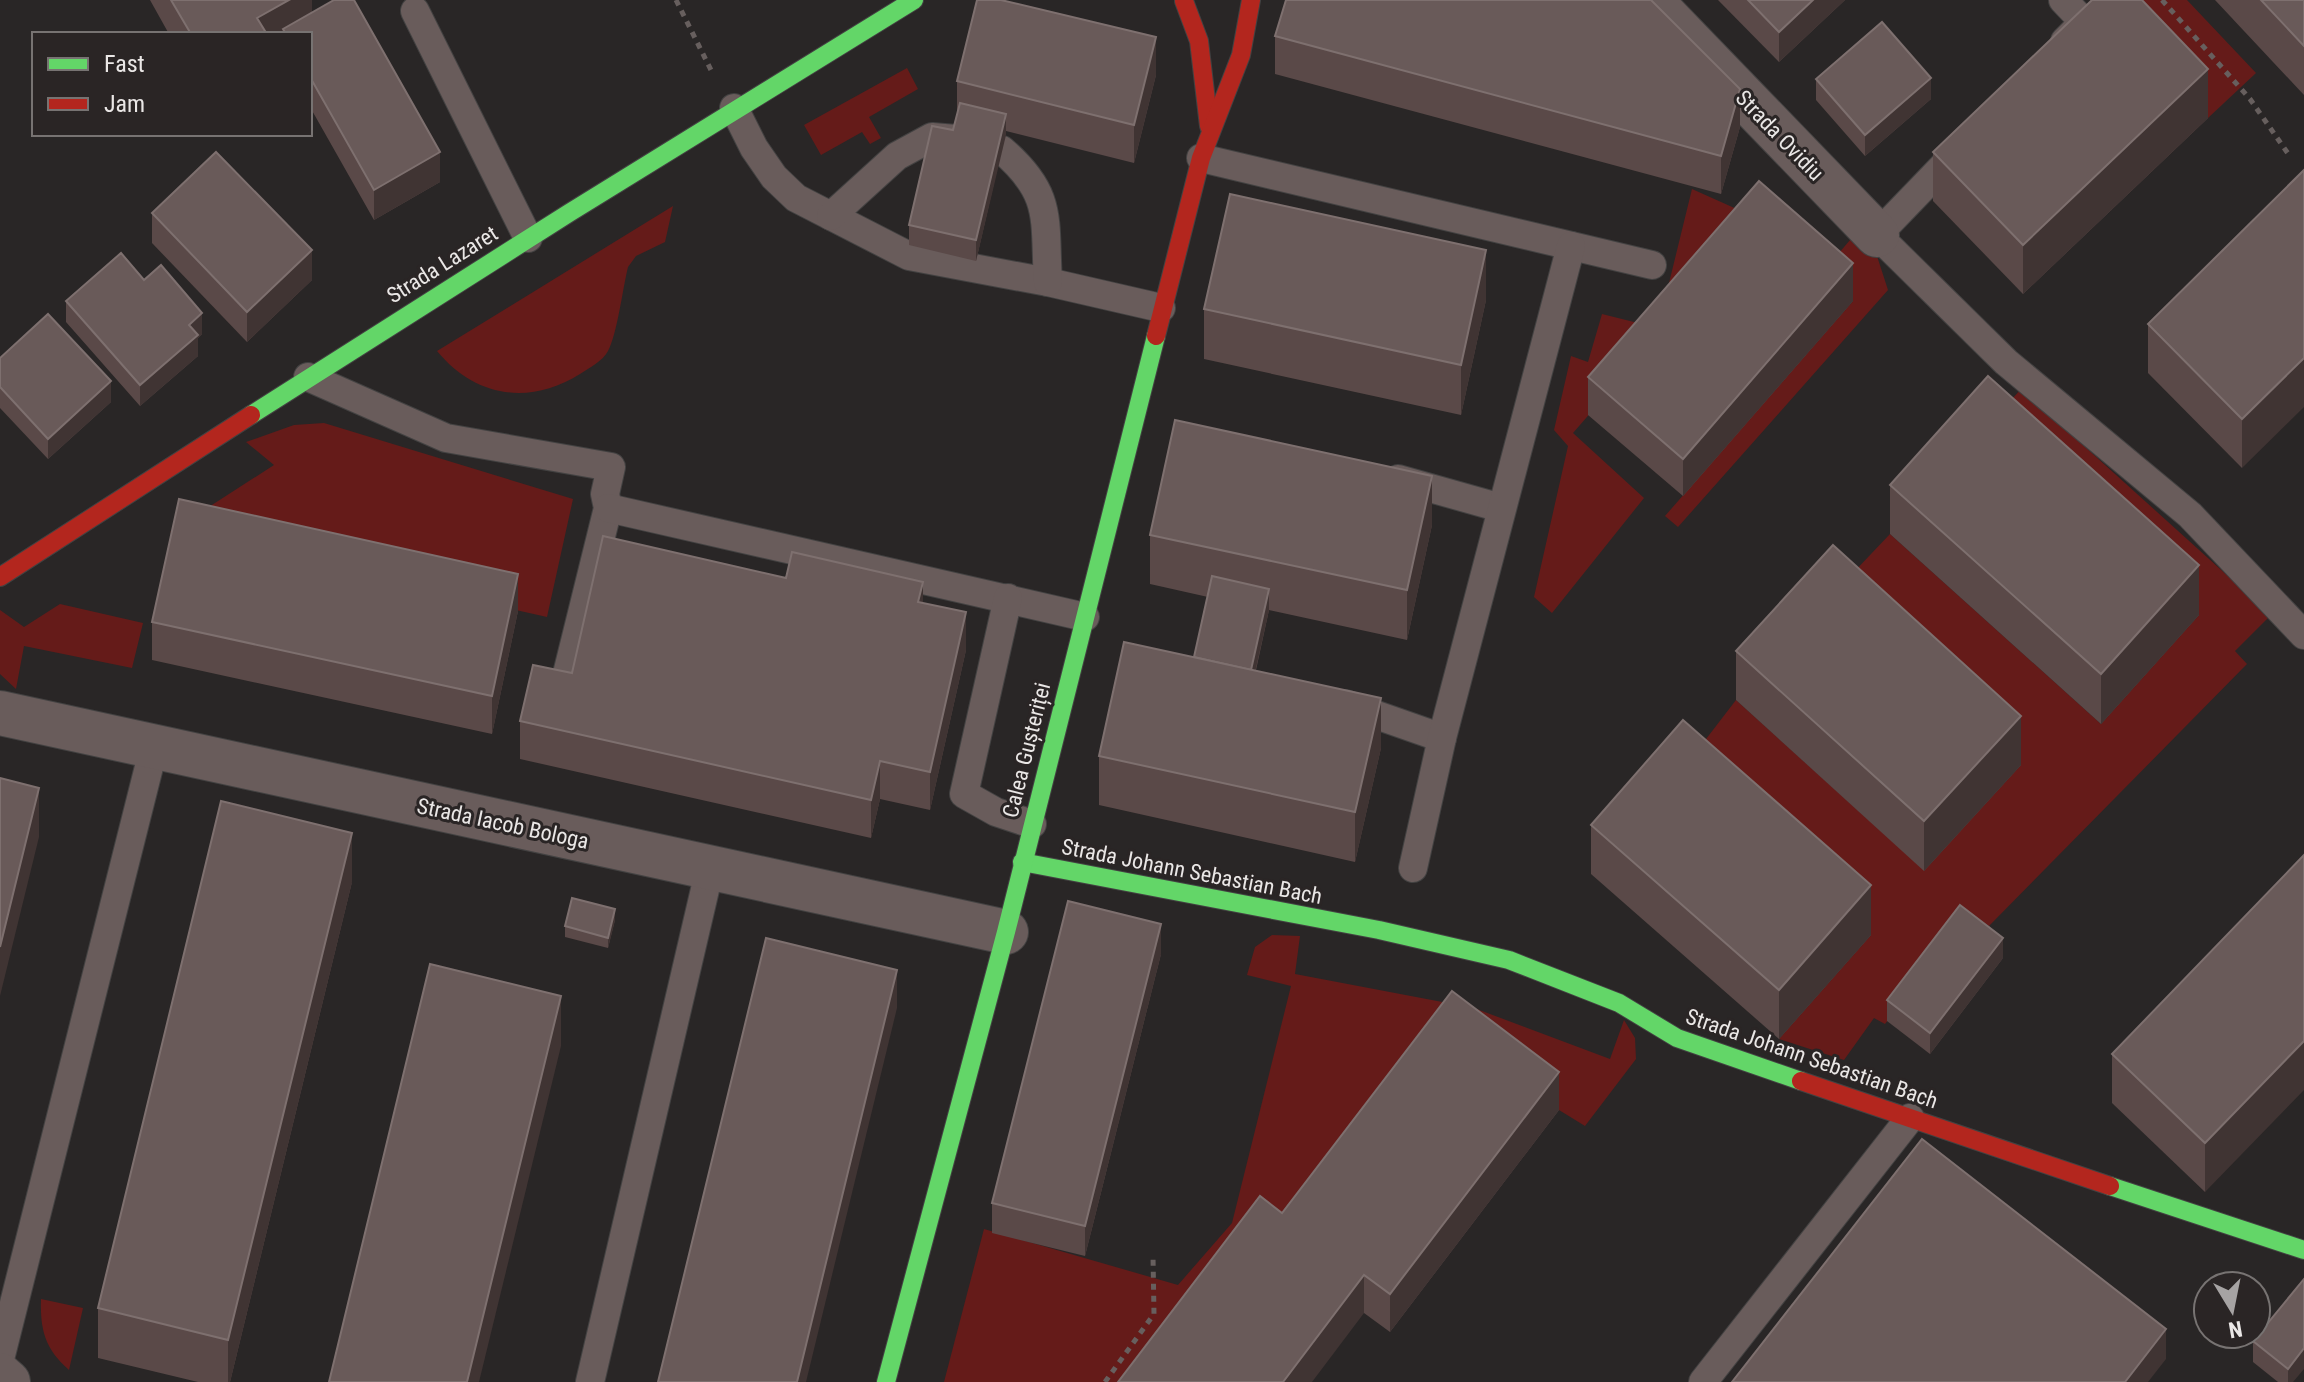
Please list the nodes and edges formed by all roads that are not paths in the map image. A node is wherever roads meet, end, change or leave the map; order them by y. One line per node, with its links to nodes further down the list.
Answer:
1 (914, 0): 9 (street, Strada Lazaret)
2 (1183, 0): 6 (street); 10 (street, Calea Gușteriței)
3 (1251, 0): 10 (street, Calea Gușteriței)
4 (1650, 0): 16 (street, Strada Ovidiu)
5 (2063, 0): 8 (lane)
6 (1203, 2)
7 (415, 11): 17 (lane)
8 (2051, 56)
9 (734, 108): 15 (lane); 17 (street, Strada Lazaret)
10 (1209, 129): 14 (street, Calea Gușteriței)
11 (1975, 134): 16 (lane)
12 (956, 139): 15 (lane)
13 (1002, 150): 20 (lane)
14 (1201, 158): 18 (lane); 21 (street, Calea Gușteriței)
15 (831, 216): 20 (lane)
16 (1877, 235): 29 (lane)
17 (528, 238): 22 (street, Strada Lazaret)
18 (1571, 246): 19 (lane); 25 (lane)
19 (1652, 265)
20 (1048, 282): 21 (lane)
21 (1161, 308): 28 (street, Calea Gușteriței)
22 (308, 377): 24 (lane); 26 (street, Strada Lazaret)
23 (1365, 470): 25 (lane)
24 (608, 508): 27 (lane); 30 (lane)
25 (1501, 508): 33 (lane)
26 (0, 577)
27 (1008, 598): 28 (lane); 35 (lane)
28 (1085, 617): 35 (street, Calea Gușteriței)
29 (2304, 635)
30 (564, 686)
31 (1324, 697): 33 (lane)
32 (0, 713): 34 (street, Strada Iacob Bologa)
33 (1442, 738): 38 (lane)
34 (154, 747): 37 (street, Strada Iacob Bologa); 42 (lane)
35 (1032, 824): 36 (street, Calea Gușteriței)
36 (1022, 862): 39 (street, Calea Gușteriței); 40 (street, Strada Johann Sebastian Bach)
37 (710, 868): 39 (street, Strada Iacob Bologa); 45 (lane)
38 (1413, 868)
39 (1006, 932): 46 (street, Calea Gușteriței)
40 (1910, 1118): 41 (street, Strada Johann Sebastian Bach); 47 (lane)
41 (2304, 1250)
42 (0, 1359)
43 (0, 1375): 44 (street)
44 (8, 1382)
45 (590, 1382)
46 (886, 1382)
47 (1703, 1382)

